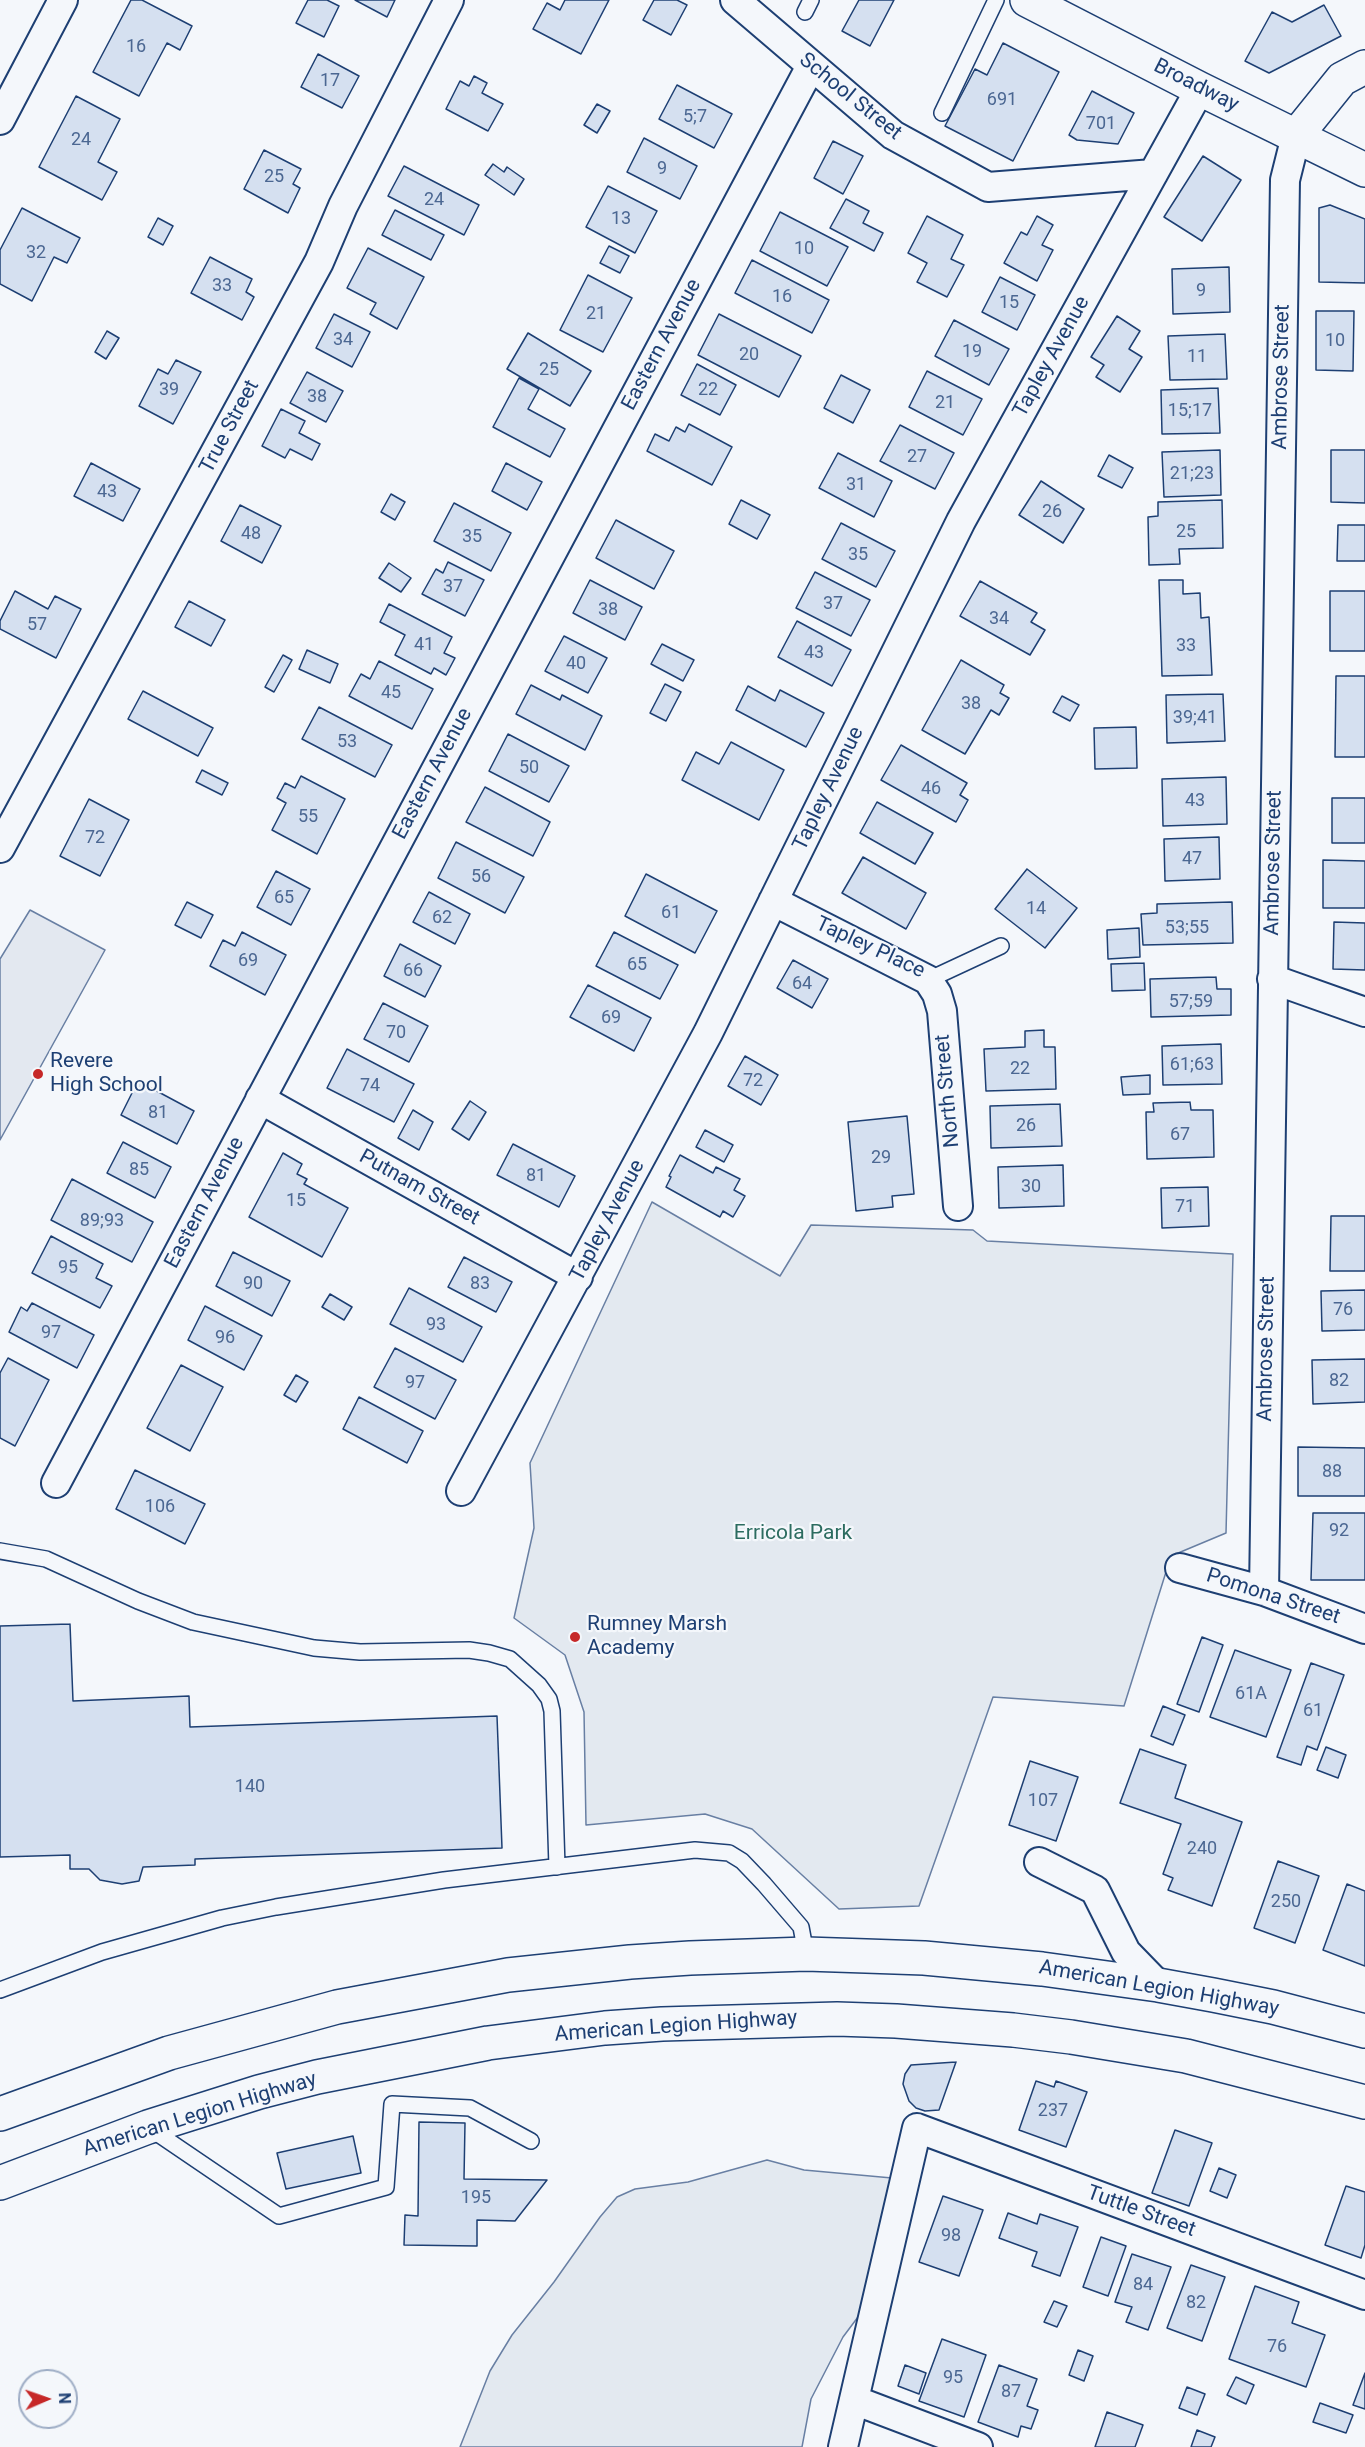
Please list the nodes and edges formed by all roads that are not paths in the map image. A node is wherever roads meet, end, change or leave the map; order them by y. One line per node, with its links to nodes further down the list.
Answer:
1 (63, 0): 10 (street)
2 (449, 0): 14 (street, True Street)
3 (735, 0): 6 (street, School Street)
4 (996, 0): 9 (lane)
5 (1027, 0): 8 (main road, Broadway)
6 (811, 66): 13 (street, School Street); 20 (street, Eastern Avenue)
7 (1365, 67): 11 (main road)
8 (1200, 89): 11 (main road, Broadway); 13 (street, Tapley Avenue)
9 (942, 112)
10 (0, 120)
11 (1296, 136): 12 (main road, Broadway); 17 (street, Ambrose Street)
12 (1365, 170)
13 (1153, 174): 15 (street, Tapley Avenue)
14 (0, 848)
15 (773, 902): 18 (street, Tapley Place); 22 (street, Tapley Avenue)
16 (1001, 946): 18 (lane, Tapley Place)
17 (1272, 979): 19 (street); 27 (street, Ambrose Street)
18 (928, 980): 21 (street, North Street)
19 (1365, 1012)
20 (260, 1099): 22 (street, Putnam Street); 23 (street, Eastern Avenue)
21 (958, 1206)
22 (578, 1277): 24 (street, Tapley Avenue)
23 (56, 1483)
24 (461, 1491)
25 (0, 1551): 30 (lane)
26 (1180, 1568): 27 (street, Pomona Street)
27 (1264, 1591): 28 (street, Pomona Street)
28 (1365, 1629)
29 (1039, 1862): 32 (street)
30 (556, 1867): 31 (lane); 33 (lane)
31 (806, 1954): 32 (main road, American Legion Highway); 36 (main road, American Legion Highway)
32 (1158, 1985): 34 (main road, American Legion Highway)
33 (0, 1990)
34 (1365, 2031)
35 (1365, 2102): 37 (main road, American Legion Highway)
36 (0, 2114)
37 (148, 2127): 38 (lane); 39 (main road, American Legion Highway)
38 (531, 2141)
39 (0, 2183)
40 (1365, 2295): 41 (street, Tuttle Street)
41 (854, 2400): 42 (street); 43 (street)
42 (843, 2447)
43 (978, 2447)

